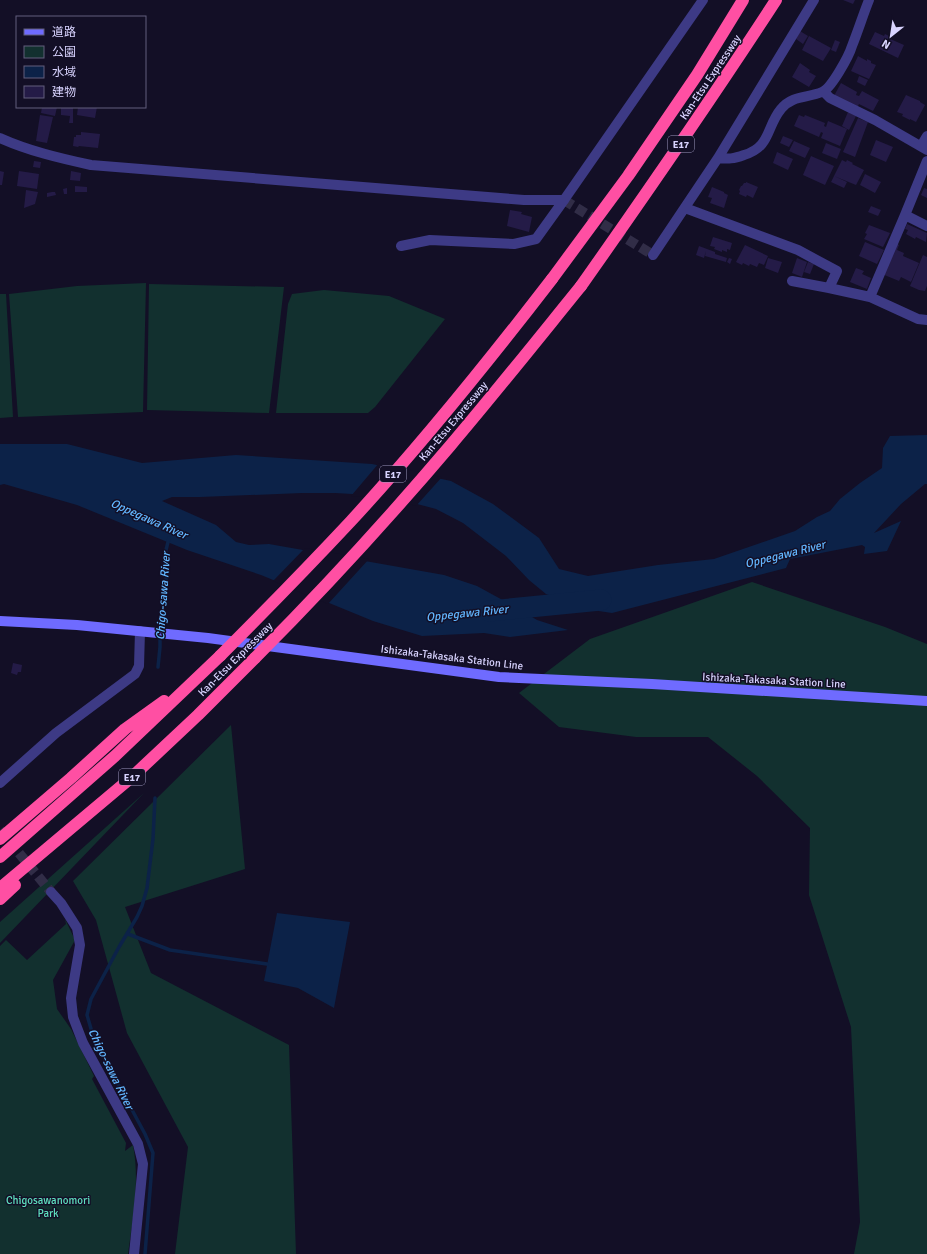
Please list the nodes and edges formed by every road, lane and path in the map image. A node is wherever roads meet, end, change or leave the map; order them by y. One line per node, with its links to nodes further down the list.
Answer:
1 (703, 0): 12 (street)
2 (743, 0): 24 (highway, Kan-Etsu Expressway / E17, bridge)
3 (776, 0): 26 (highway, Kan-Etsu Expressway / E17, bridge)
4 (814, 0): 10 (street)
5 (869, 0): 6 (street)
6 (824, 92): 9 (street); 10 (street)
7 (927, 136): 9 (street)
8 (0, 138): 12 (street)
9 (924, 148)
10 (718, 158): 13 (street)
11 (927, 161): 14 (street)
12 (564, 200): 16 (street)
13 (685, 208): 17 (street); 19 (street)
14 (905, 216): 15 (street); 20 (street)
15 (927, 226)
16 (400, 246)
17 (653, 255)
18 (792, 281): 19 (street)
19 (829, 288): 20 (street)
20 (870, 297): 21 (street)
21 (927, 320)
22 (1, 621): 23 (main road, Ishizaka-Takasaka Station Line)
23 (146, 632): 25 (main road, Ishizaka-Takasaka Station Line); 27 (street)
24 (200, 676): 28 (highway); 29 (highway, Kan-Etsu Expressway / E17)
25 (927, 701)
26 (132, 777): 30 (highway, Kan-Etsu Expressway / E17); 32 (highway)
27 (0, 783)
28 (0, 839)
29 (0, 857)
30 (0, 888)
31 (51, 892): 33 (street)
32 (0, 899)
33 (134, 1254)

